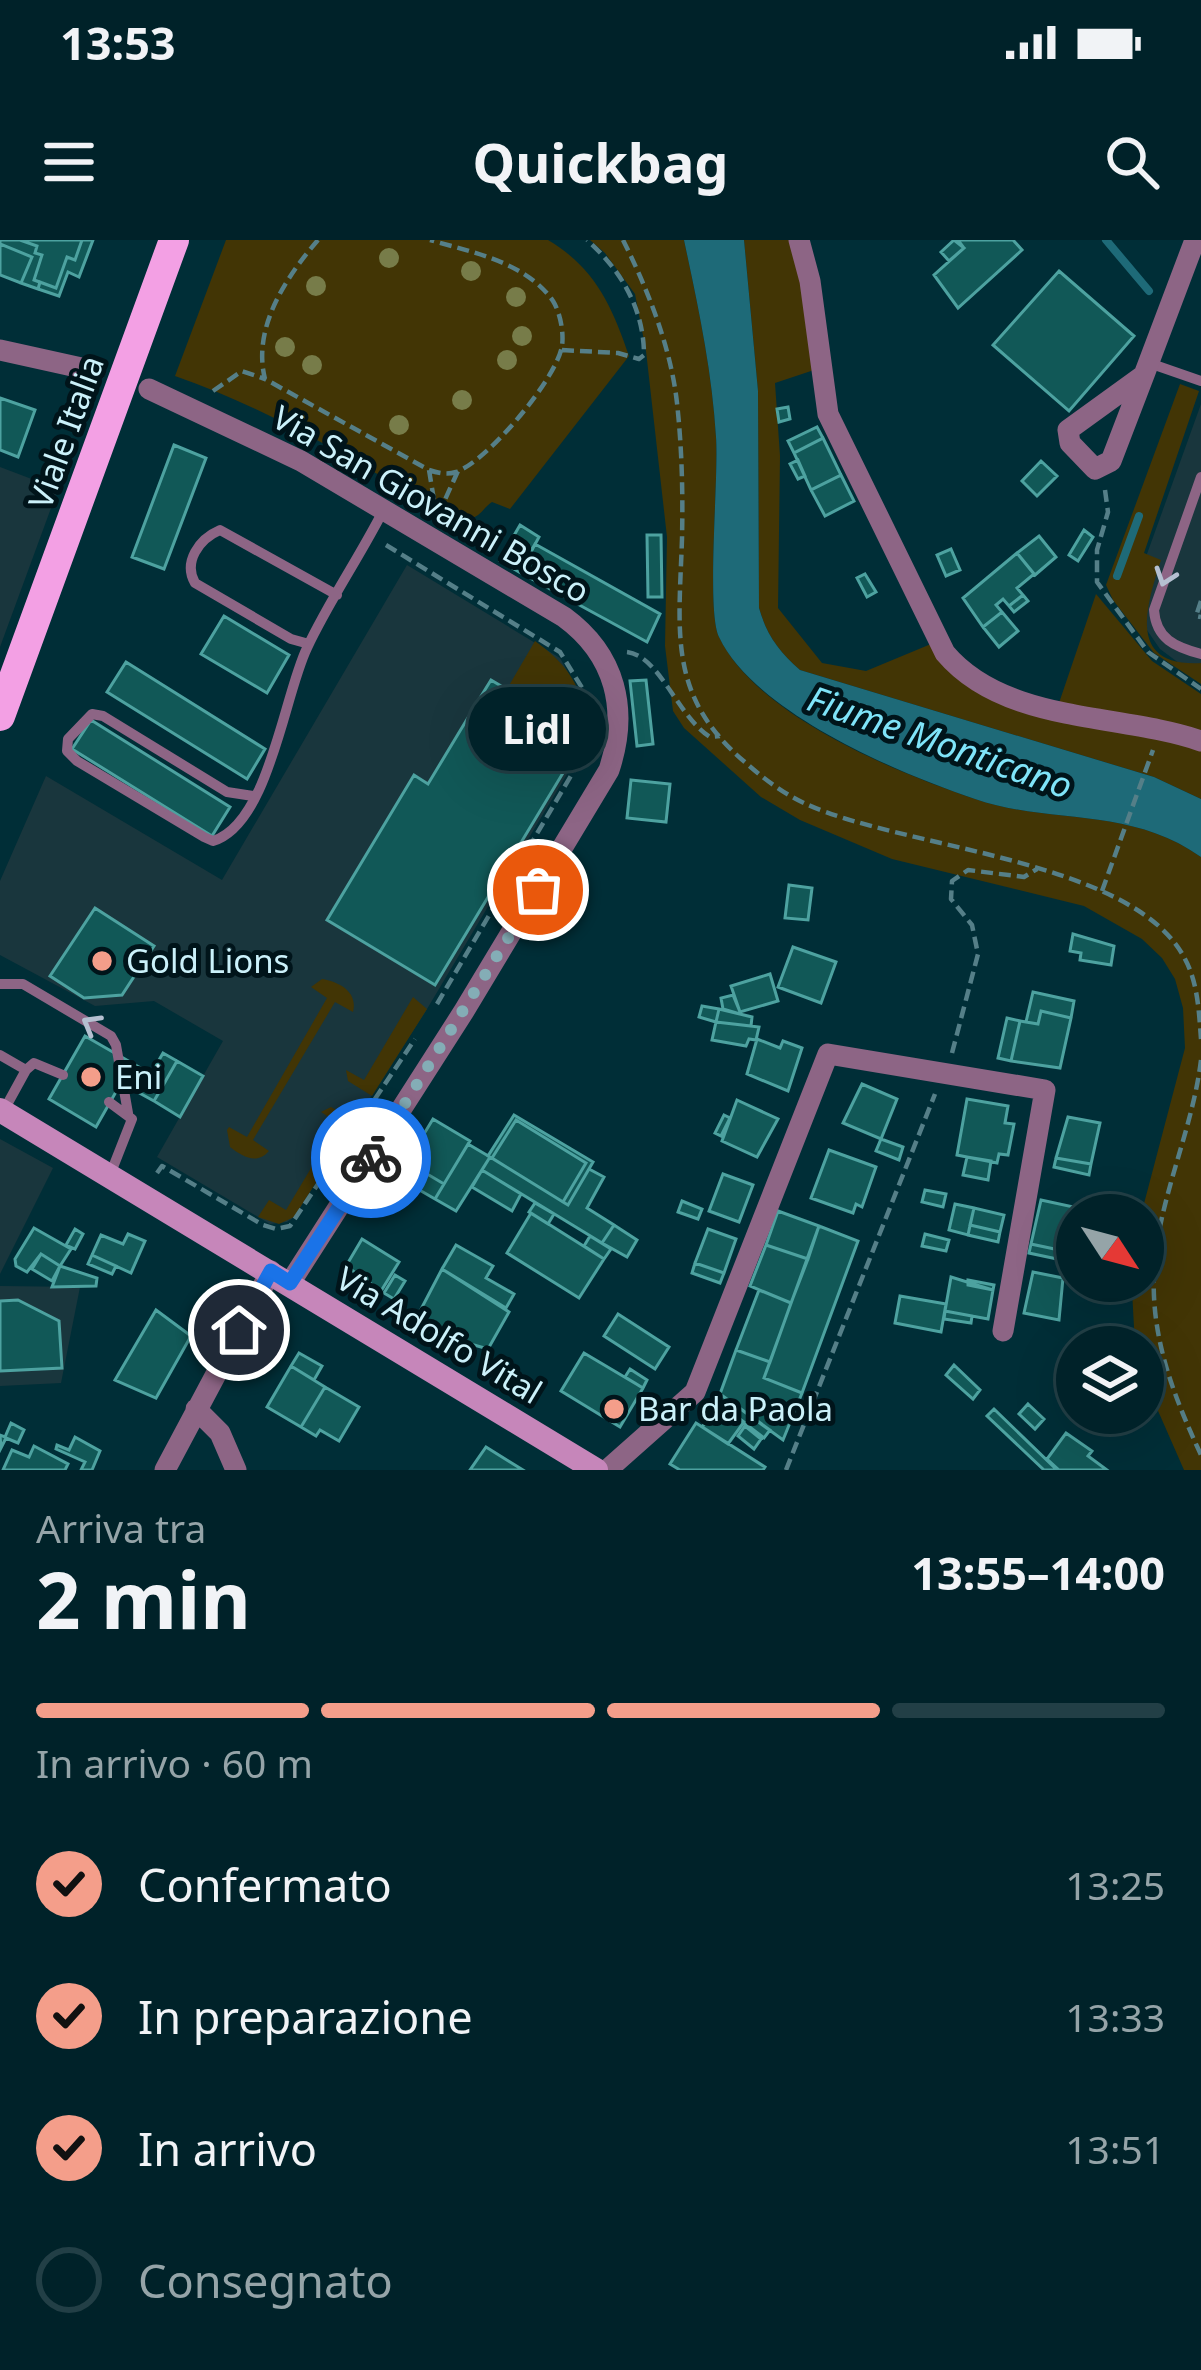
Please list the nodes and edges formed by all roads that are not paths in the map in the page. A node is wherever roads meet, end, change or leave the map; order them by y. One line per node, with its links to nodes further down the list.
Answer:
1 (174, 240): 14 (main road, Viale Italia)
2 (800, 240): 15 (street)
3 (1195, 240): 5 (street)
4 (0, 350): 6 (street)
5 (1146, 369): 5 (street); 7 (lane)
6 (95, 371)
7 (1201, 381)
8 (149, 389): 10 (street, Via San Giovanni Bosco)
9 (1201, 477): 13 (lane, one-way to 13)
10 (385, 508): 11 (lane); 25 (street, Via San Giovanni Bosco)
11 (338, 595): 12 (lane); 12 (lane)
12 (309, 644): 16 (lane)
13 (1201, 654)
14 (0, 716)
15 (1201, 741)
16 (253, 796): 16 (lane)
17 (0, 984): 23 (lane, one-way to 17)
18 (0, 1055): 19 (lane)
19 (26, 1070): 20 (lane); 22 (lane)
20 (62, 1075)
21 (110, 1102): 23 (lane)
22 (1, 1111): 24 (street, Via Adolfo Vital)
23 (128, 1113): 24 (lane)
24 (110, 1175): 25 (street, Via Adolfo Vital)
25 (280, 1277): 27 (street, Via San Giovanni Bosco); 30 (street, Via Adolfo Vital)
26 (1003, 1331): 31 (street)
27 (196, 1409): 28 (street, Via San Giovanni Bosco); 29 (street)
28 (165, 1470)
29 (236, 1470)
30 (596, 1470)
31 (607, 1470)

